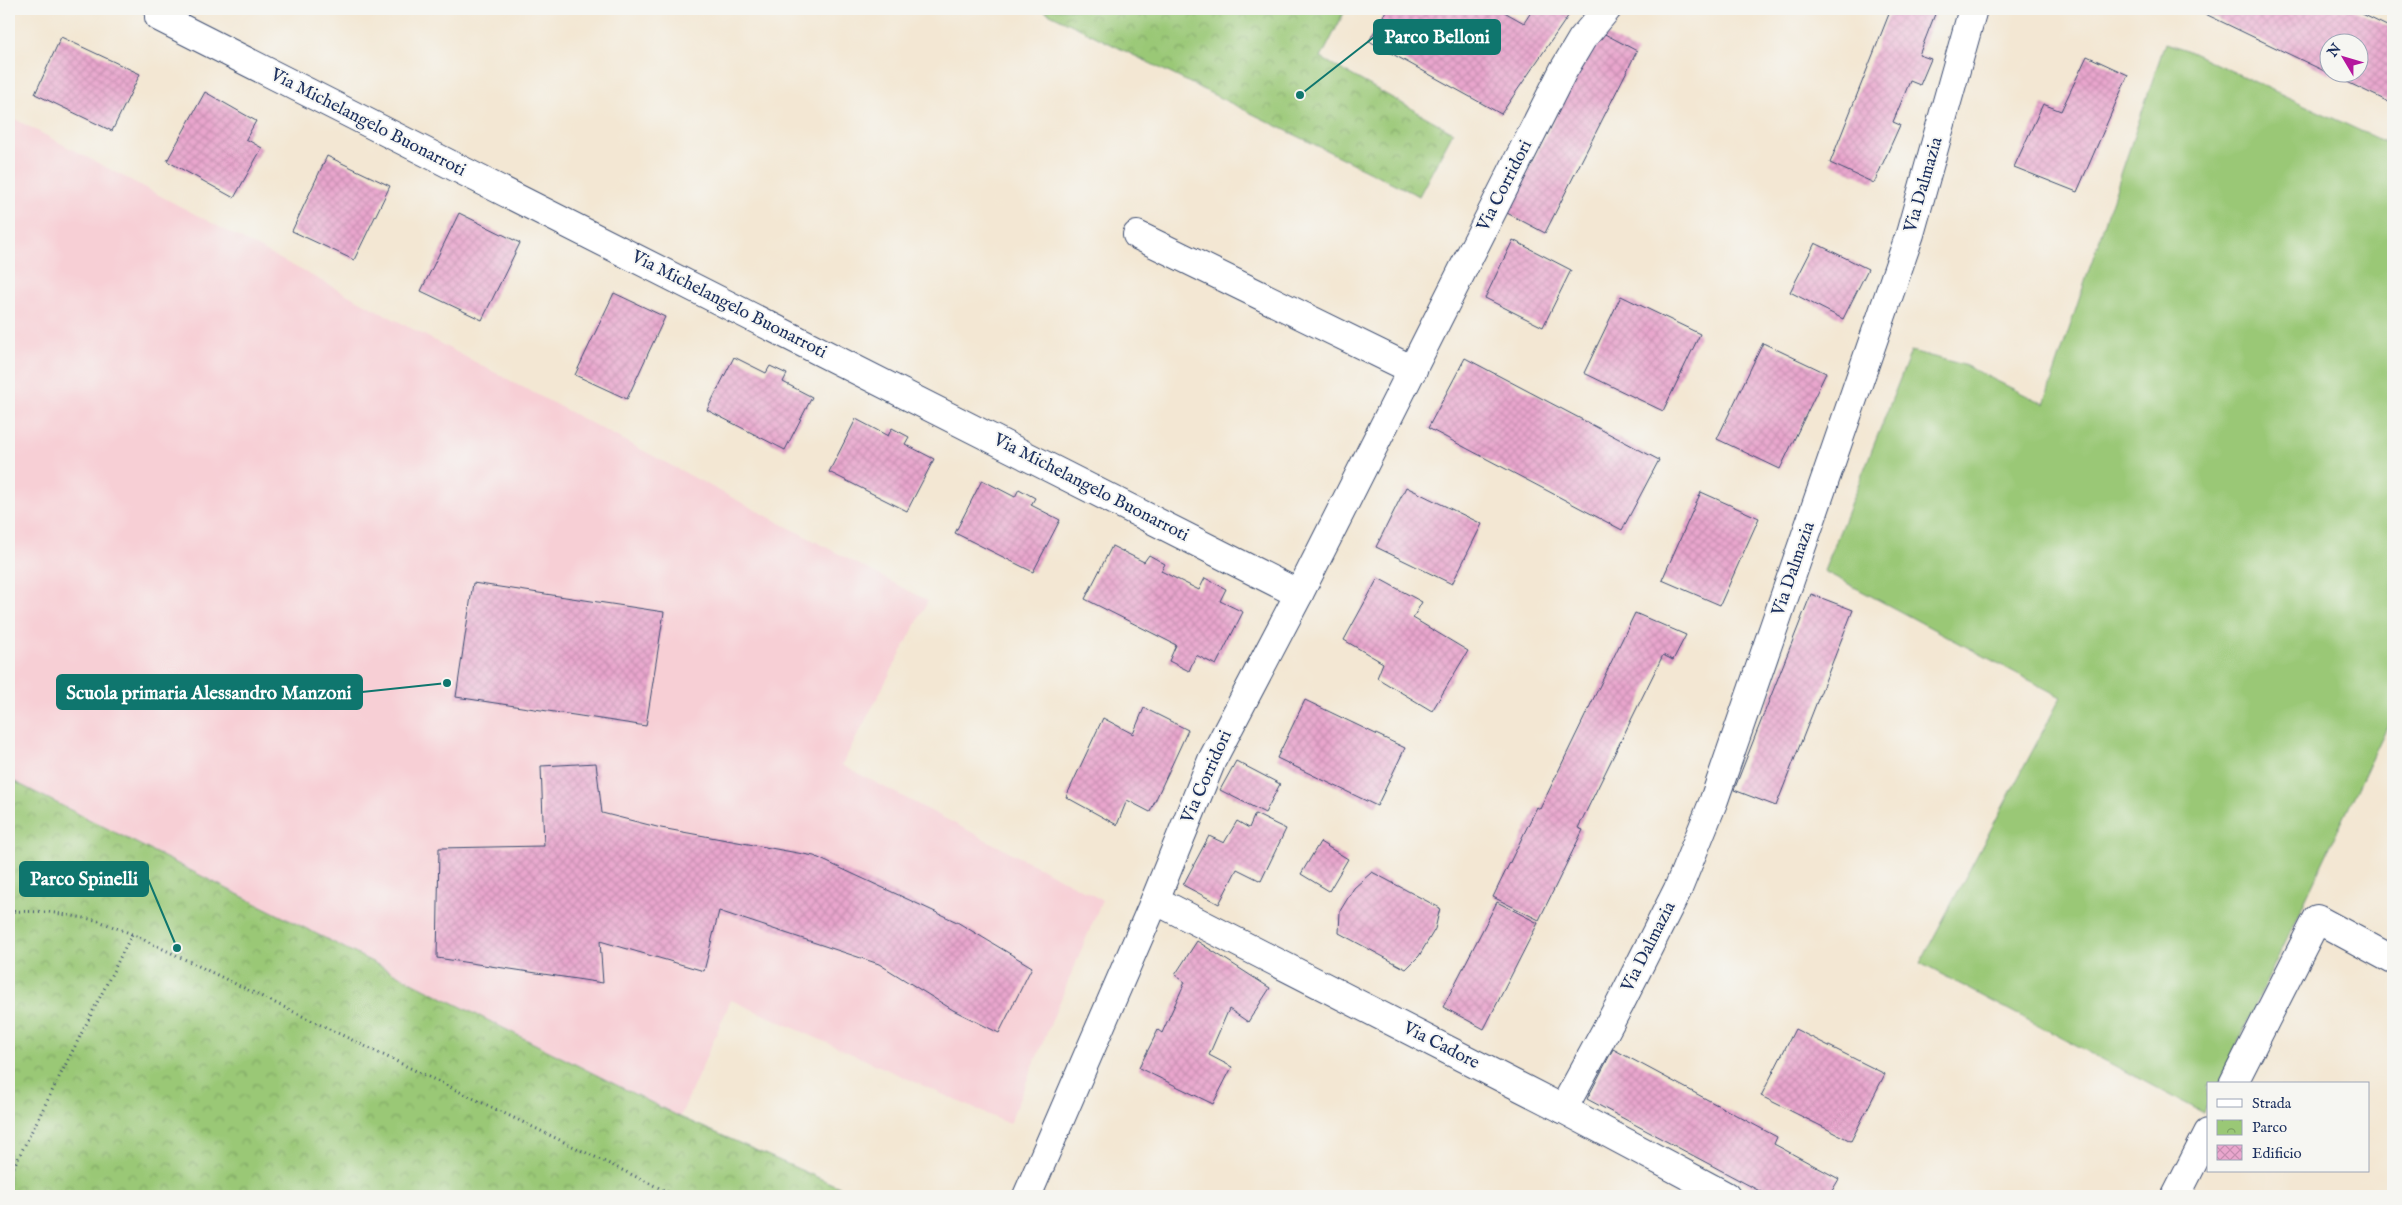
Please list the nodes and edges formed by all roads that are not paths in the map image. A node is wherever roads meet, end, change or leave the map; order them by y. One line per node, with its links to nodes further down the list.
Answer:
1 (1607, 9): 5 (street, Via Corridori)
2 (1973, 9): 10 (street, Via Dalmazia)
3 (159, 17): 6 (street, Via Michelangelo Buonarroti)
4 (1137, 234): 5 (street)
5 (1413, 370): 6 (street, Via Corridori)
6 (1299, 594): 7 (street, Via Corridori)
7 (1155, 900): 10 (street, Via Cadore); 12 (street, Via Corridori)
8 (2393, 960): 9 (street)
9 (2234, 1082)
10 (1563, 1109): 13 (street, Via Cadore)
11 (2207, 1135): 14 (street)
12 (1027, 1196)
13 (1726, 1196)
14 (2176, 1196)

